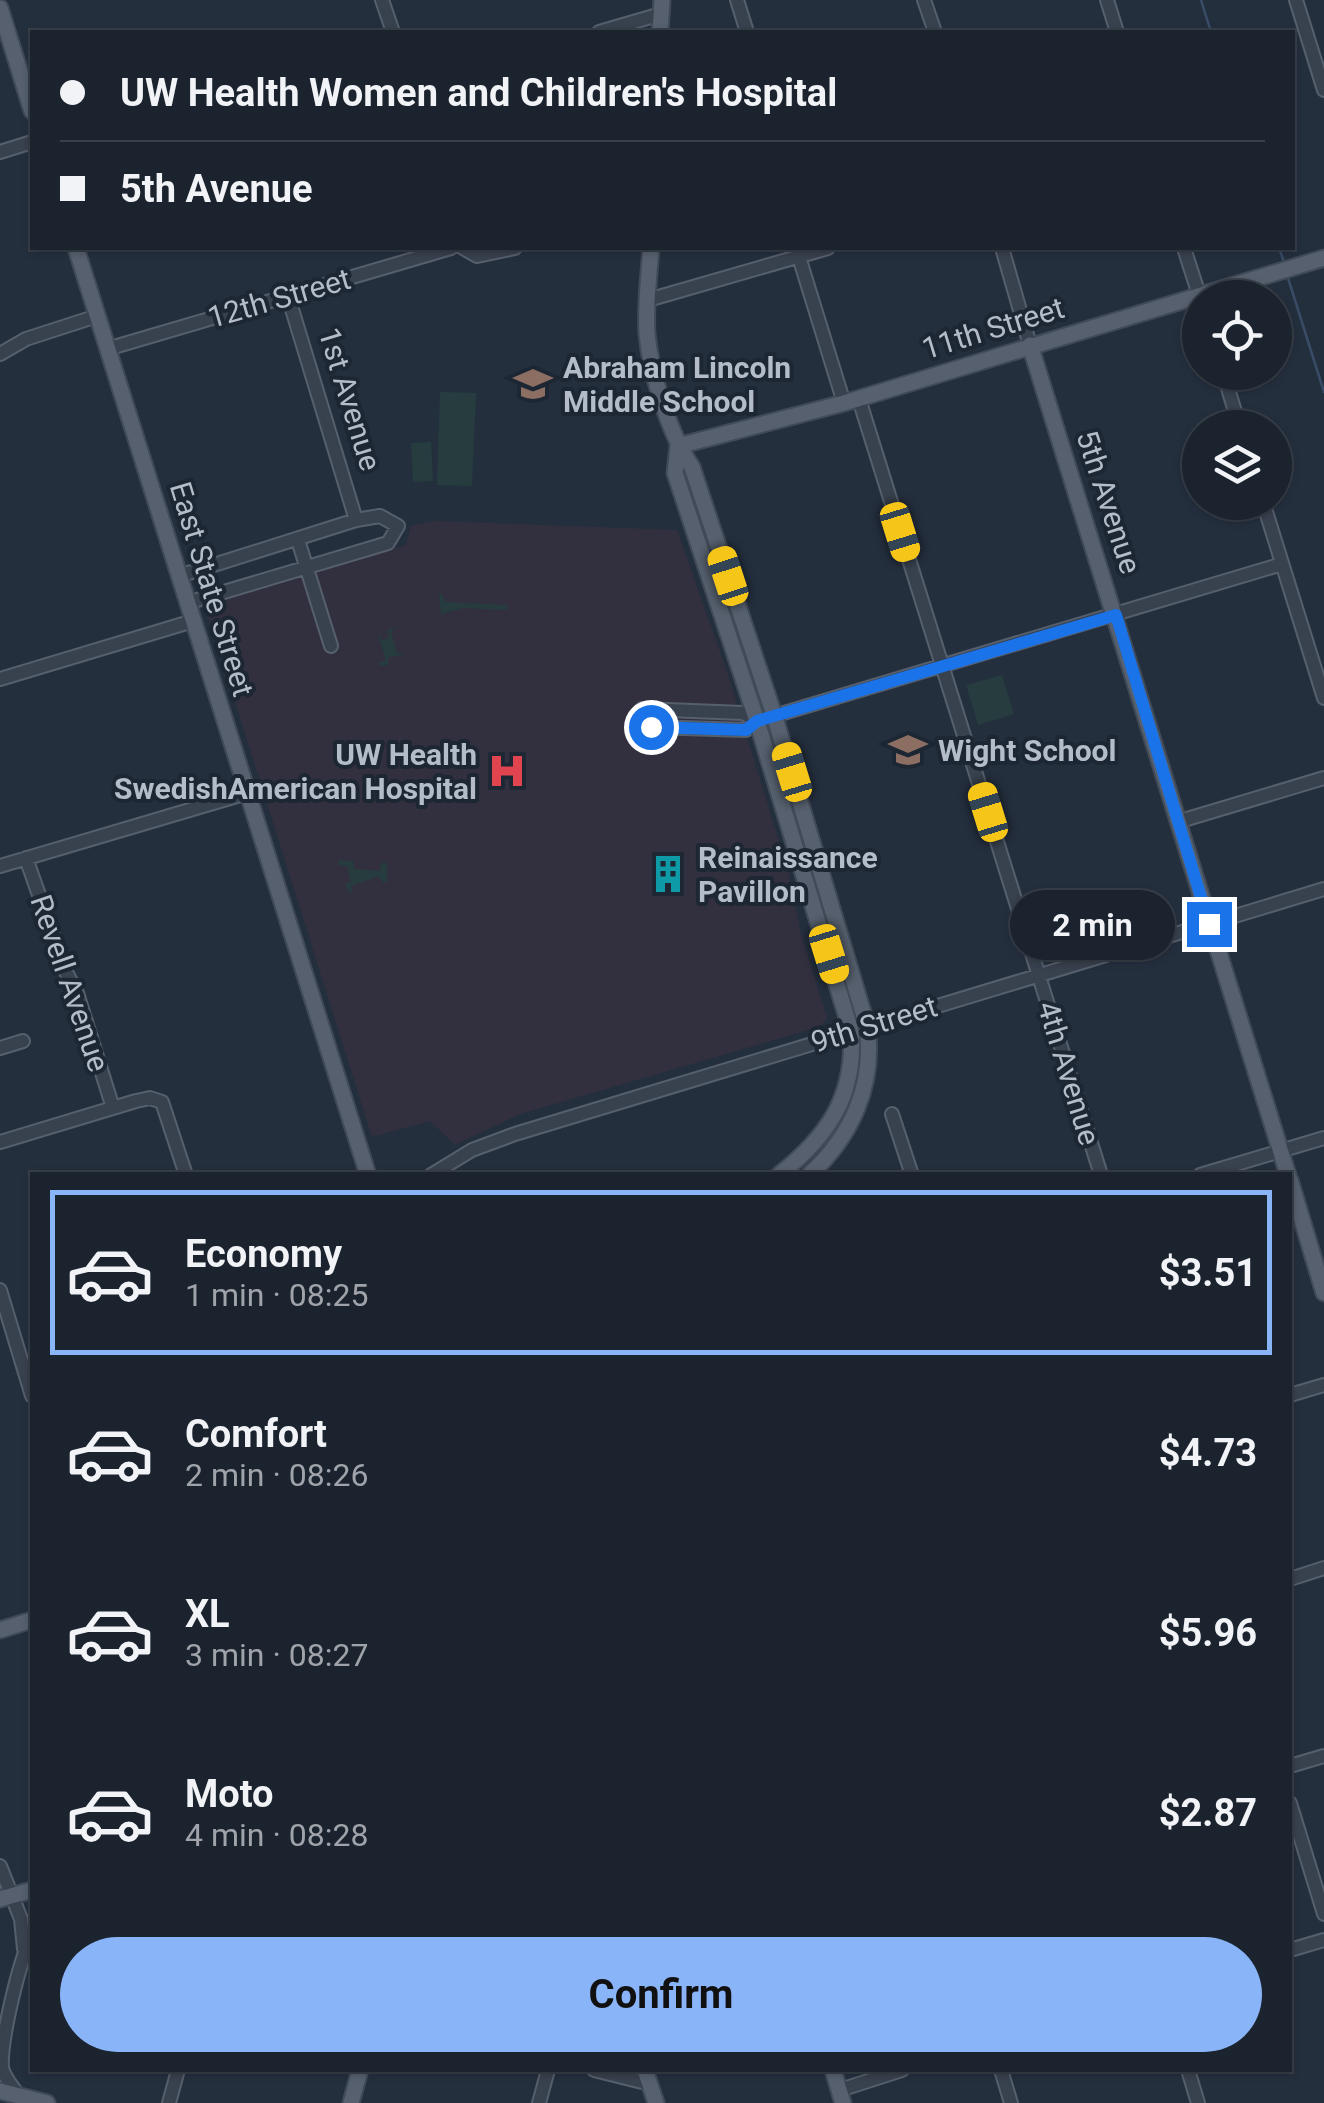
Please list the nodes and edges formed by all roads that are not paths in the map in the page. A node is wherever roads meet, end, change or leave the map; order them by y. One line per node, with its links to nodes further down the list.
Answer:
1 (382, 0): 8 (street)
2 (738, 0): 10 (street)
3 (924, 0): 11 (street)
4 (1107, 0): 12 (street)
5 (1296, 0): 13 (street)
6 (661, 7): 9 (street)
7 (0, 8): 14 (main road)
8 (391, 30)
9 (604, 30)
10 (747, 30)
11 (933, 30)
12 (1116, 30)
13 (1324, 90)
14 (30, 105)
15 (30, 143): 16 (street)
16 (0, 152)
17 (77, 250): 32 (main road, East State Street)
18 (444, 250): 29 (street, 12th Street)
19 (466, 250): 20 (street)
20 (506, 250)
21 (651, 250): 30 (main road)
22 (816, 250): 25 (street)
23 (1003, 250): 33 (street, 5th Avenue)
24 (1185, 250): 27 (street)
25 (799, 257): 30 (street); 36 (street, 4th Avenue)
26 (1324, 258): 28 (main road, 11th Street)
27 (1194, 280)
28 (1252, 280)
29 (288, 296): 34 (street, 12th Street); 38 (street, 1st Avenue)
30 (648, 300): 37 (main road)
31 (1182, 302): 33 (main road, 11th Street)
32 (97, 316): 34 (main road, East State Street); 35 (street)
33 (1030, 345): 36 (main road, 11th Street); 47 (main road, 5th Avenue)
34 (107, 349): 44 (main road, East State Street)
35 (0, 354)
36 (851, 401): 37 (main road, 11th Street); 50 (street, 4th Avenue)
37 (678, 446): 54 (main road); 55 (main road)
38 (356, 520): 40 (street); 43 (street)
39 (1269, 520): 42 (street)
40 (298, 540): 41 (street); 43 (street)
41 (233, 560): 44 (street); 45 (street)
42 (1282, 564): 47 (street); 52 (street)
43 (306, 568): 45 (street); 49 (street)
44 (179, 576): 46 (main road, East State Street)
45 (242, 587): 46 (street)
46 (187, 603): 48 (main road, East State Street)
47 (1116, 615): 50 (street); 59 (main road, 5th Avenue)
48 (193, 621): 51 (street); 58 (main road, East State Street)
49 (331, 646)
50 (942, 666): 54 (street); 64 (street, 4th Avenue)
51 (0, 679)
52 (1324, 698)
53 (642, 709): 55 (street)
54 (775, 718): 55 (street); 65 (main road)
55 (757, 721): 56 (street); 65 (main road)
56 (651, 727)
57 (1324, 778): 59 (street)
58 (247, 794): 60 (street); 74 (main road, East State Street)
59 (1177, 822): 63 (main road, 5th Avenue)
60 (26, 858): 61 (street); 68 (street, Revell Avenue)
61 (0, 866)
62 (1324, 889): 63 (street, 9th Street)
63 (1209, 924): 64 (street, 9th Street); 72 (main road, 5th Avenue)
64 (1040, 976): 65 (street, 9th Street); 79 (street, 4th Avenue)
65 (859, 1028): 75 (street, 9th Street); 76 (main road); 77 (main road)
66 (23, 1041): 67 (street)
67 (0, 1048)
68 (113, 1108): 71 (street); 73 (street)
69 (892, 1114): 78 (street)
70 (1324, 1138): 72 (street)
71 (0, 1142)
72 (1280, 1151): 80 (street); 81 (main road, 5th Avenue)
73 (185, 1172)
74 (367, 1172)
75 (436, 1172)
76 (782, 1172)
77 (812, 1172)
78 (911, 1172)
79 (1099, 1172)
80 (1210, 1172)
81 (1287, 1172)
82 (1292, 1188): 84 (main road, 5th Avenue)
83 (0, 1290): 86 (street)
84 (1324, 1293)
85 (1324, 1385): 87 (street)
86 (30, 1389)
87 (1292, 1394)
88 (1324, 1568): 89 (street)
89 (1292, 1578)
90 (30, 1621): 91 (main road)
91 (0, 1630)
92 (1324, 1756): 93 (street)
93 (1292, 1765)
94 (1292, 1810): 98 (street)
95 (0, 1866): 97 (street)
96 (30, 1891): 97 (main road)
97 (5, 1898): 102 (street)
98 (1324, 1914)
99 (30, 1940): 102 (street)
100 (1324, 1940): 101 (street)
101 (1292, 1949)
102 (24, 1952): 103 (street)
103 (5, 2005): 114 (street)
104 (177, 2072): 117 (street)
105 (359, 2072): 118 (main road)
106 (547, 2072): 119 (street)
107 (609, 2072): 112 (street)
108 (834, 2072): 115 (main road)
109 (897, 2072): 115 (street)
110 (1002, 2072): 121 (street)
111 (1189, 2072): 122 (street)
112 (647, 2077): 120 (main road)
113 (0, 2091): 114 (main road)
114 (19, 2096): 116 (main road)
115 (841, 2096)
116 (47, 2103)
117 (169, 2103)
118 (351, 2103)
119 (538, 2103)
120 (656, 2103)
121 (1011, 2103)
122 (1198, 2103)

